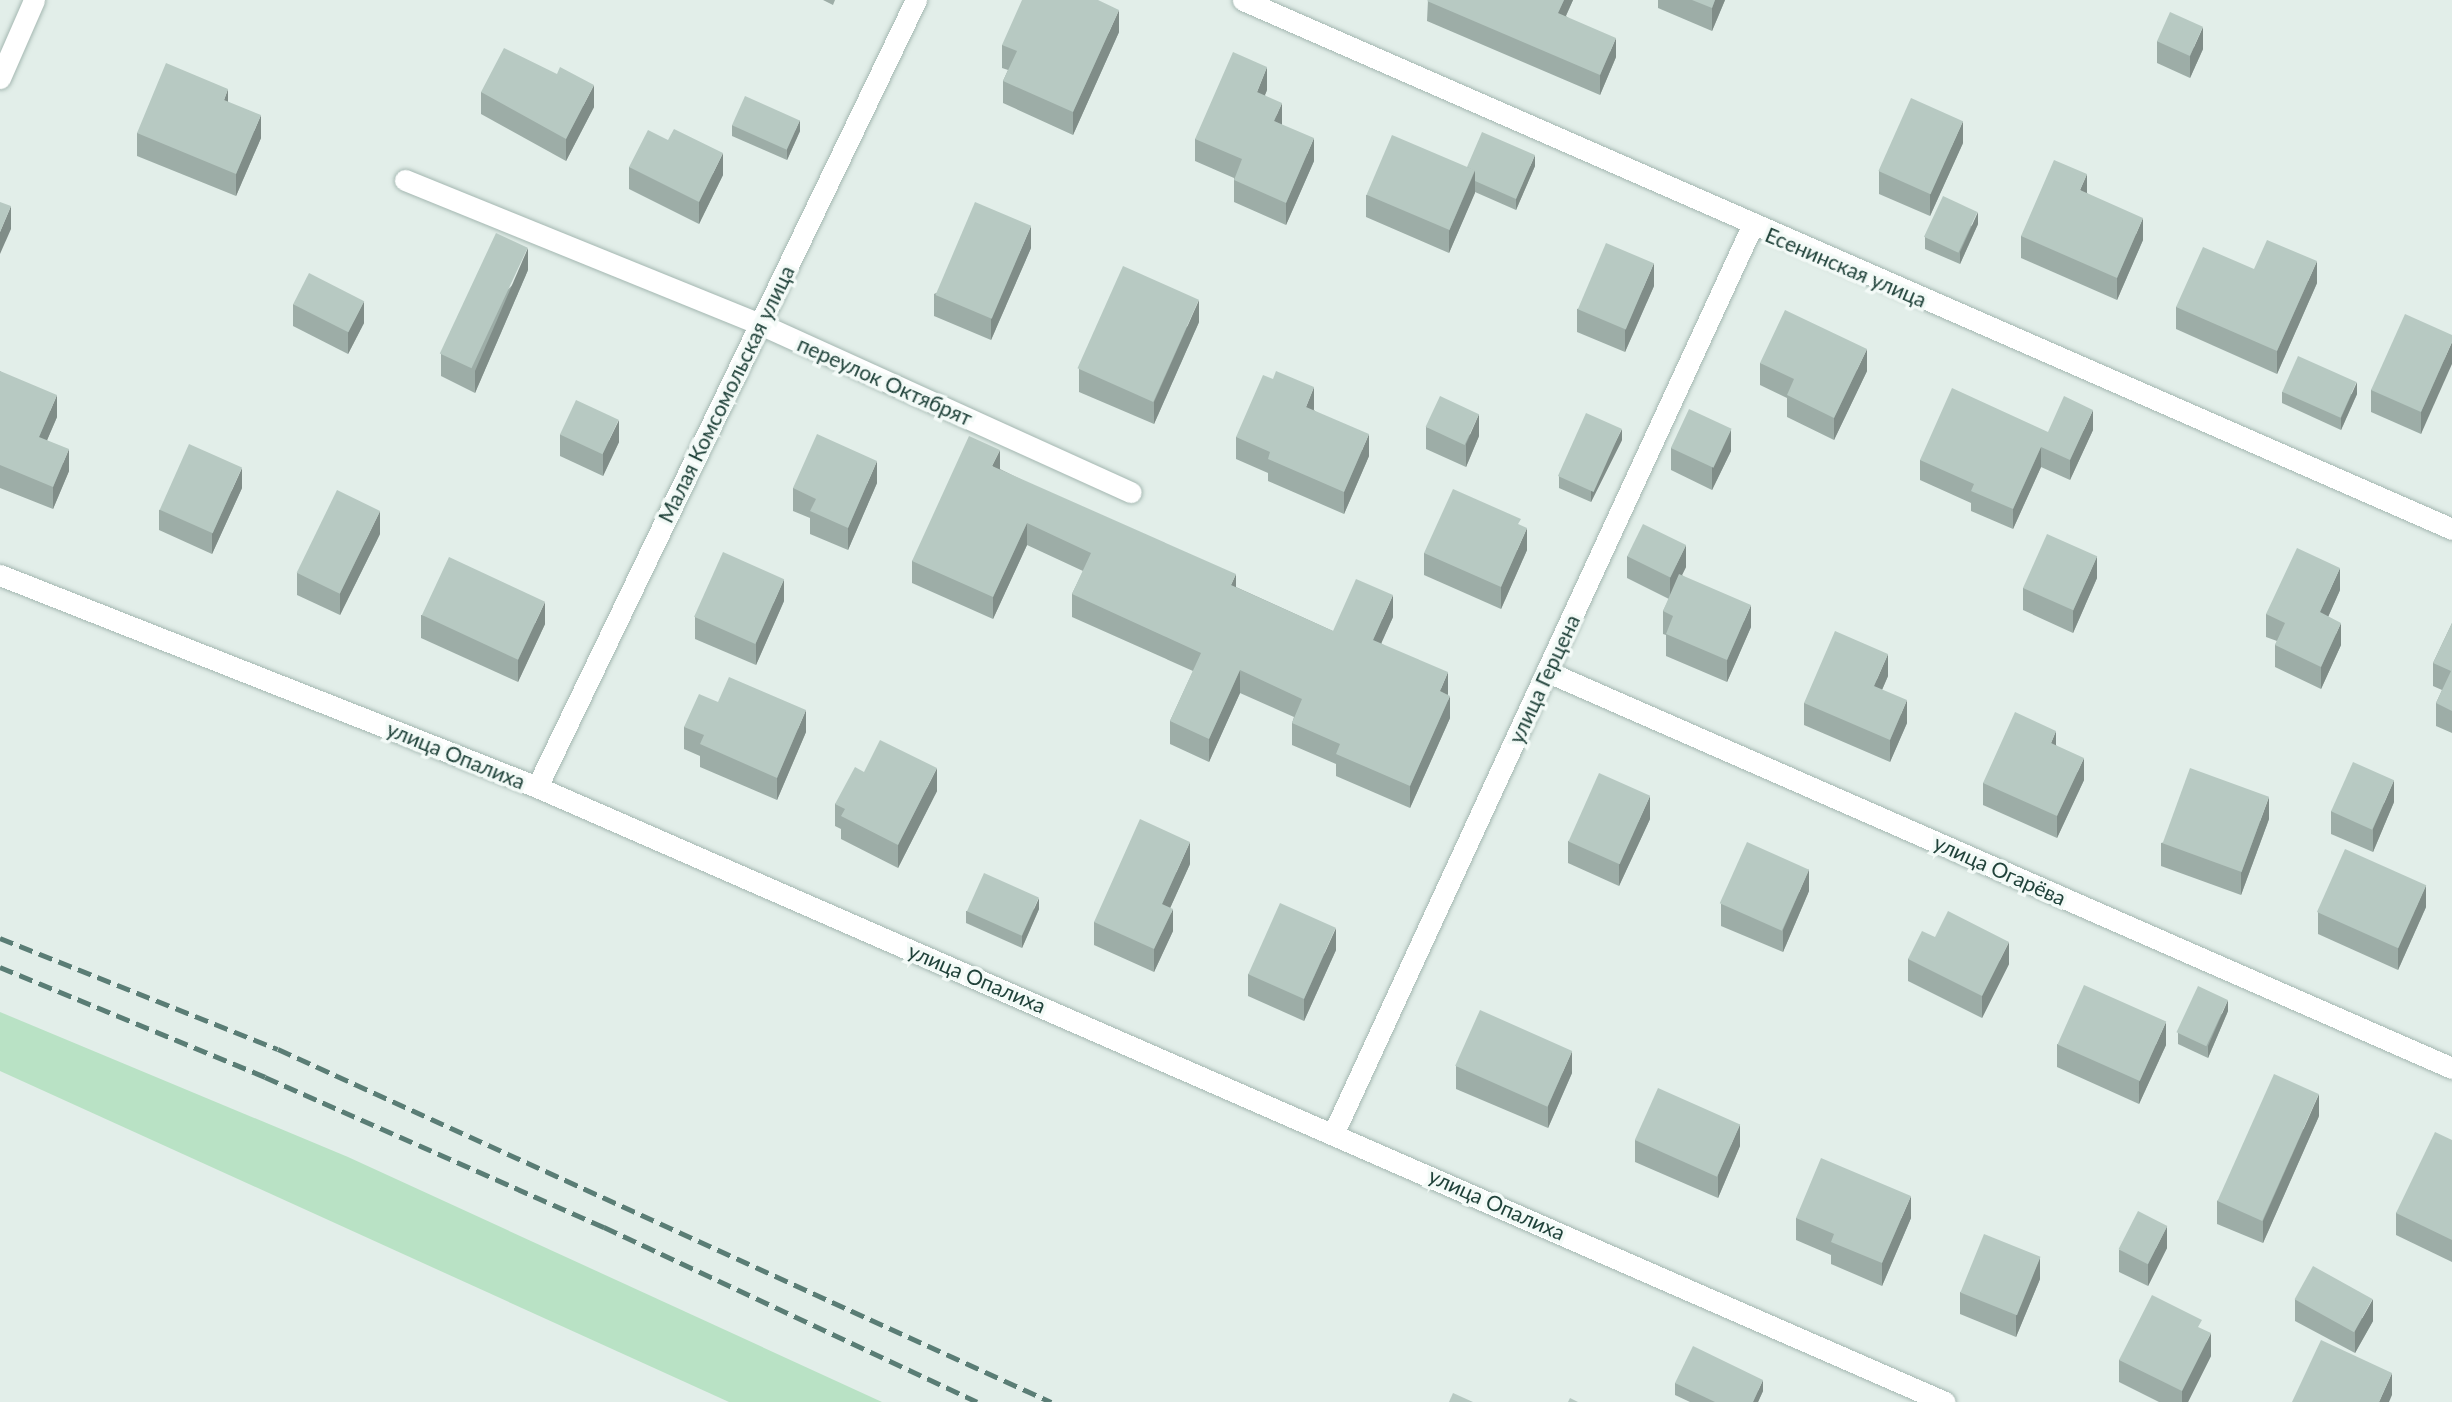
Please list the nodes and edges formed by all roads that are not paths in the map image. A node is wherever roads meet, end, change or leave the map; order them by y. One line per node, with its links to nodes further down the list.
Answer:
1 (34, 0): 4 (street)
2 (916, 0): 7 (street, Малая Комсомольская улица)
3 (1243, 0): 6 (street, Есенинская улица)
4 (0, 78)
5 (405, 180): 7 (street, переулок Октябрят)
6 (1752, 226): 9 (street, Есенинская улица); 11 (street, улица Герцена)
7 (760, 324): 8 (street, переулок Октябрят); 12 (street, Малая Комсомольская улица)
8 (1131, 492)
9 (2452, 529)
10 (0, 575): 12 (street, улица Опалиха)
11 (1548, 671): 13 (street, улица Огарёва); 14 (street, улица Герцена)
12 (537, 787): 14 (street, улица Опалиха)
13 (2452, 1068)
14 (1334, 1132): 15 (street, улица Опалиха)
15 (1945, 1402)

